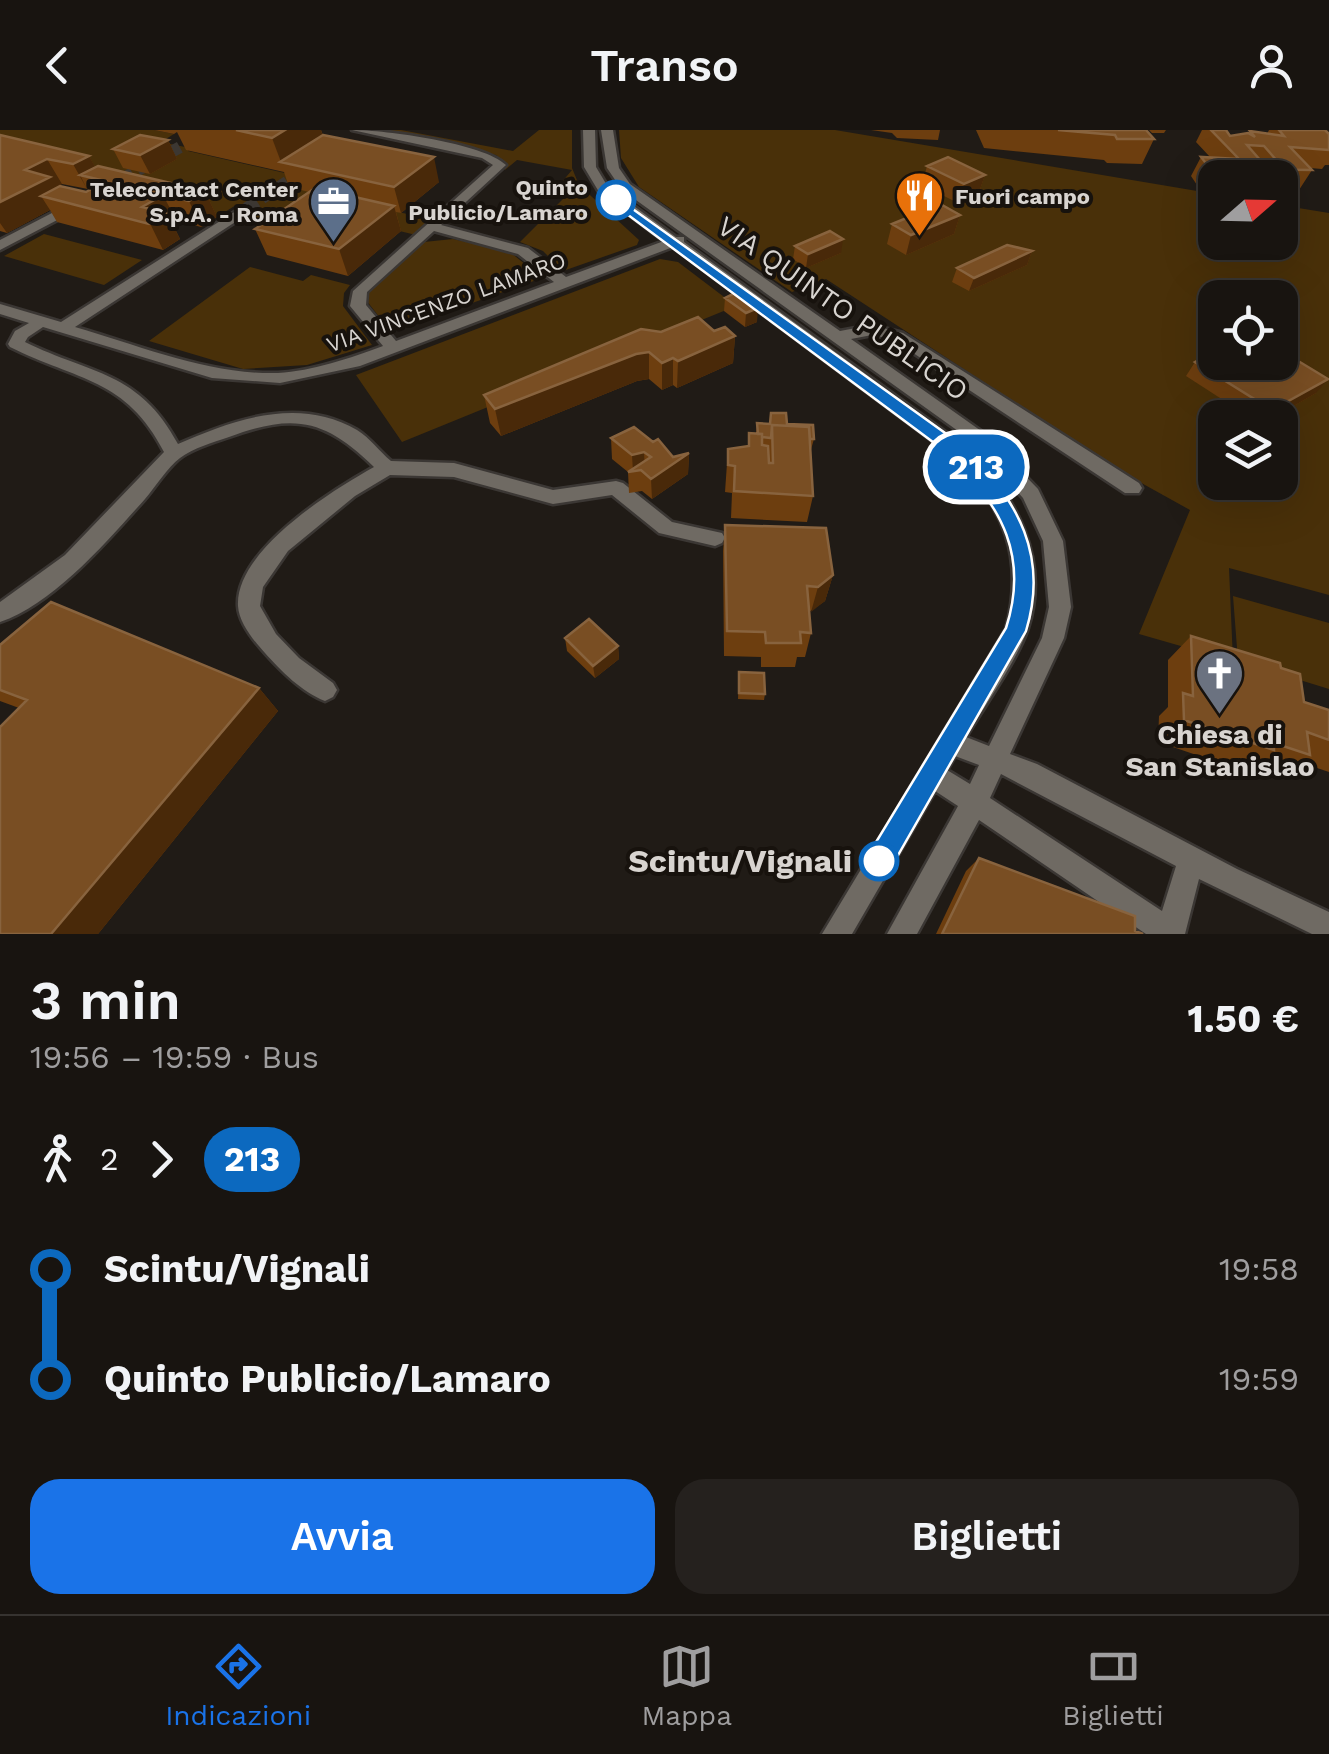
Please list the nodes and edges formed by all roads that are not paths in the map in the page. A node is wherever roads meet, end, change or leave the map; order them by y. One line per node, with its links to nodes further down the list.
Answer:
1 (589, 130): 8 (street, VIA QUINTO PUBLICIO)
2 (607, 130): 7 (street, VIA QUINTO PUBLICIO)
3 (358, 133): 6 (street)
4 (87, 198): 9 (street)
5 (247, 208): 13 (street)
6 (433, 227): 10 (street); 15 (street)
7 (699, 241): 8 (street, VIA VINCENZO LAMARO); 14 (street, VIA QUINTO PUBLICIO)
8 (673, 242): 10 (street, VIA VINCENZO LAMARO); 22 (street, VIA QUINTO PUBLICIO)
9 (0, 246)
10 (564, 283): 15 (street, VIA VINCENZO LAMARO)
11 (0, 309): 12 (street, VIA VINCENZO LAMARO)
12 (33, 327): 13 (street, VIA VINCENZO LAMARO); 16 (street)
13 (63, 328): 15 (street, VIA VINCENZO LAMARO)
14 (836, 337): 18 (street); 23 (street, VIA QUINTO PUBLICIO)
15 (393, 348)
16 (174, 453): 17 (street); 20 (street)
17 (386, 468): 19 (street); 21 (street)
18 (1132, 488)
19 (715, 538)
20 (0, 613)
21 (325, 690)
22 (950, 742): 23 (street); 24 (street, VIA QUINTO PUBLICIO)
23 (994, 762): 25 (street, VIA QUINTO PUBLICIO); 26 (street)
24 (932, 774): 25 (street); 28 (street, VIA QUINTO PUBLICIO)
25 (975, 801): 29 (street, VIA QUINTO PUBLICIO); 30 (street)
26 (1192, 861): 27 (street); 30 (street)
27 (1329, 927)
28 (836, 934)
29 (901, 934)
30 (1170, 934)

